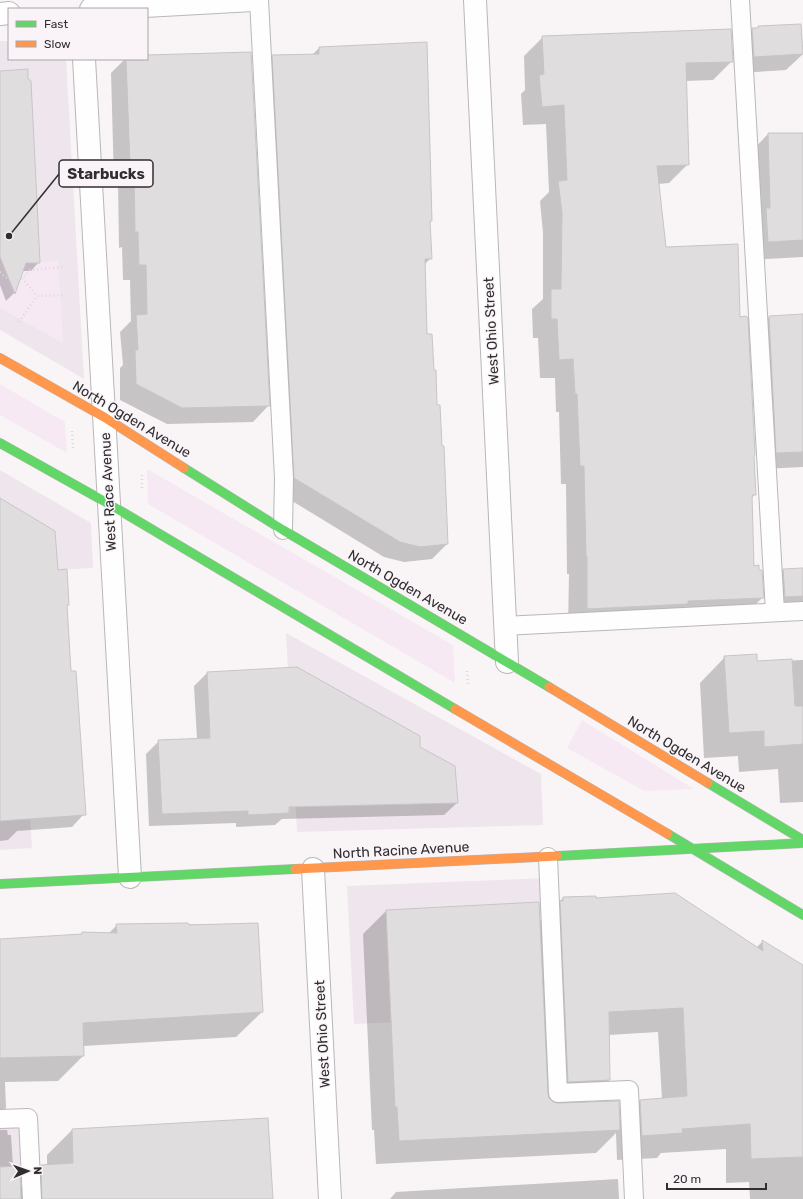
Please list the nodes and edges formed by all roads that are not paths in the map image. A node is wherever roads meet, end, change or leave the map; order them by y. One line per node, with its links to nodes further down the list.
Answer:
1 (253, 0): 5 (street)
2 (259, 0): 12 (lane)
3 (475, 0): 15 (street, West Ohio Street)
4 (740, 0): 14 (lane)
5 (227, 1): 6 (street)
6 (108, 8)
7 (84, 60): 9 (street, West Race Avenue)
8 (0, 358): 9 (main road, North Ogden Avenue)
9 (104, 417): 11 (street, West Race Avenue); 12 (main road, North Ogden Avenue)
10 (0, 443): 11 (main road)
11 (109, 504): 19 (main road); 22 (street, West Race Avenue)
12 (283, 530): 16 (main road, North Ogden Avenue)
13 (803, 611): 14 (lane)
14 (775, 612): 15 (lane)
15 (505, 626): 16 (street, West Ohio Street)
16 (507, 662): 17 (main road, North Ogden Avenue)
17 (803, 840)
18 (803, 843): 19 (main road, North Racine Avenue)
19 (694, 850): 20 (main road, North Racine Avenue); 24 (main road)
20 (548, 857): 21 (main road, North Racine Avenue); 28 (lane)
21 (313, 869): 22 (main road, North Racine Avenue); 27 (street, West Ohio Street)
22 (130, 878): 23 (main road, North Racine Avenue)
23 (0, 884)
24 (803, 915)
25 (0, 1119): 26 (lane)
26 (32, 1199)
27 (330, 1199)
28 (634, 1199)

